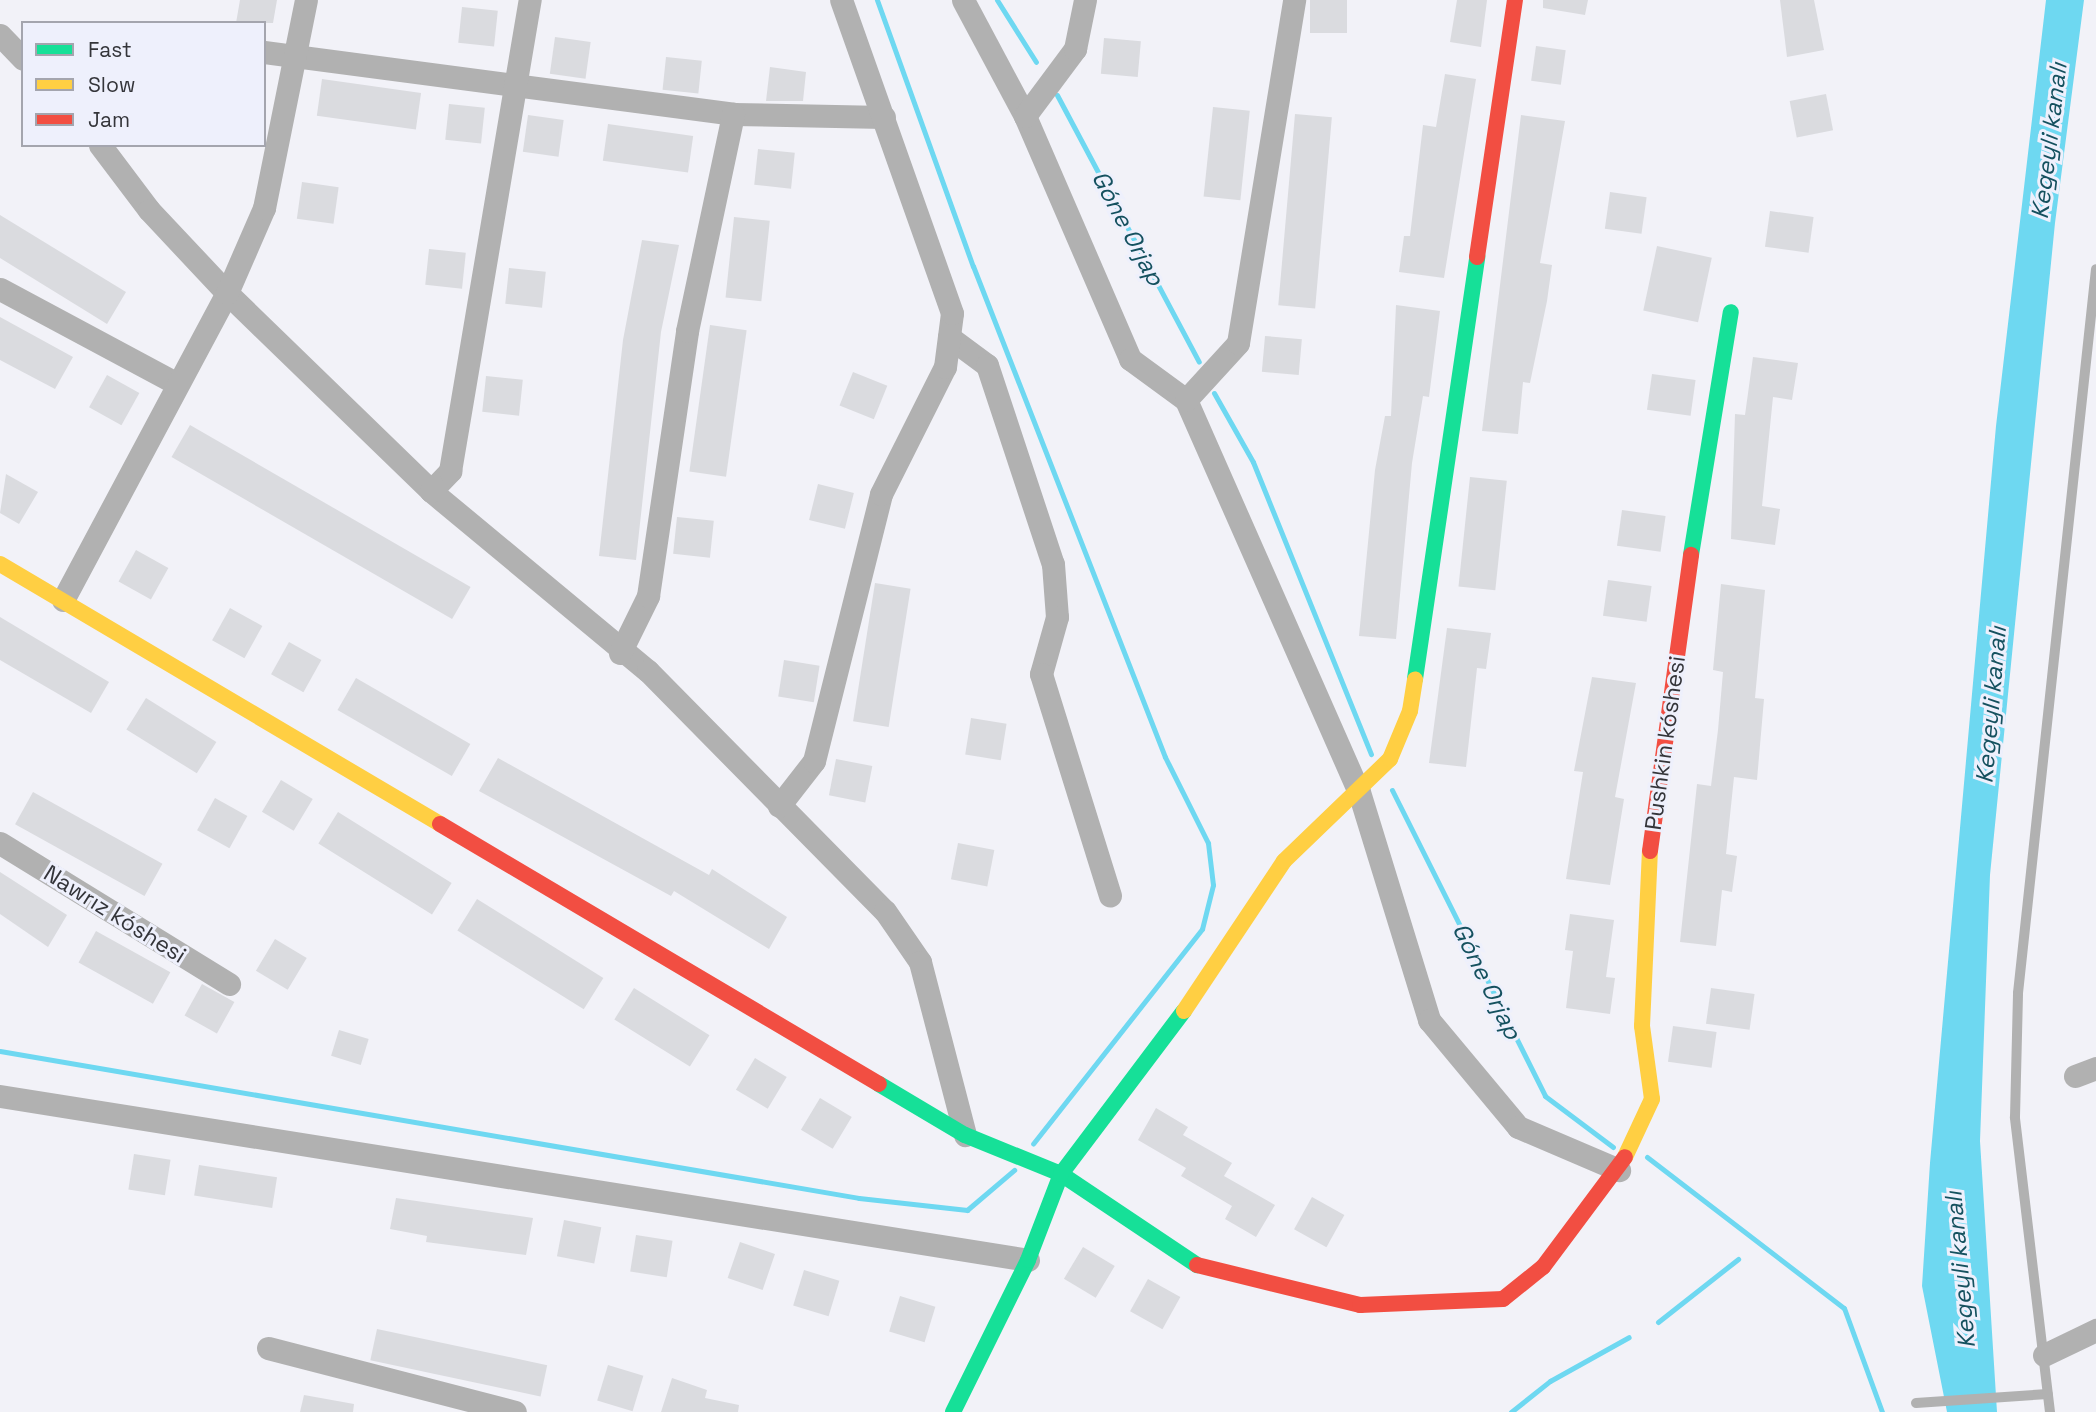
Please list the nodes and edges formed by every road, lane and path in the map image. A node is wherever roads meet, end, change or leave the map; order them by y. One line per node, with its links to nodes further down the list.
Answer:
1 (306, 0): 10 (street)
2 (530, 0): 12 (street)
3 (841, 0): 15 (street)
4 (962, 0): 14 (street)
5 (1085, 0): 14 (street)
6 (1294, 0): 23 (street)
7 (1515, 0): 28 (street)
8 (10, 37): 11 (street)
9 (266, 52): 10 (street)
10 (295, 55): 12 (street); 19 (street)
11 (21, 56)
12 (517, 86): 13 (street); 24 (street)
13 (733, 114): 15 (street); 27 (street)
14 (1025, 116): 23 (street)
15 (884, 117): 21 (street)
16 (102, 147): 19 (street)
17 (2096, 269): 40 (lane)
18 (0, 289): 22 (street)
19 (227, 293): 22 (street); 24 (street)
20 (1731, 313): 35 (street, Pushkin kóshesi)
21 (949, 337): 29 (street); 31 (street)
22 (177, 384): 26 (street)
23 (1186, 400): 28 (street)
24 (431, 491): 27 (street)
25 (0, 564): 26 (street, Pushkin kóshesi)
26 (63, 600): 34 (street, Pushkin kóshesi)
27 (620, 653): 29 (street)
28 (1359, 792): 35 (street); 36 (street)
29 (779, 806): 34 (street)
30 (0, 843): 32 (street, Nawrız kóshesi)
31 (1110, 896)
32 (229, 984)
33 (0, 1096): 37 (street)
34 (965, 1135): 36 (street, Pushkin kóshesi)
35 (1619, 1170): 36 (street, Pushkin kóshesi)
36 (1061, 1174): 37 (street)
37 (1028, 1260): 44 (street)
38 (2096, 1330): 40 (street)
39 (268, 1348): 43 (street)
40 (2044, 1355): 41 (lane)
41 (2048, 1394): 42 (lane); 45 (lane)
42 (1916, 1403)
43 (515, 1412)
44 (953, 1412)
45 (2050, 1412)

